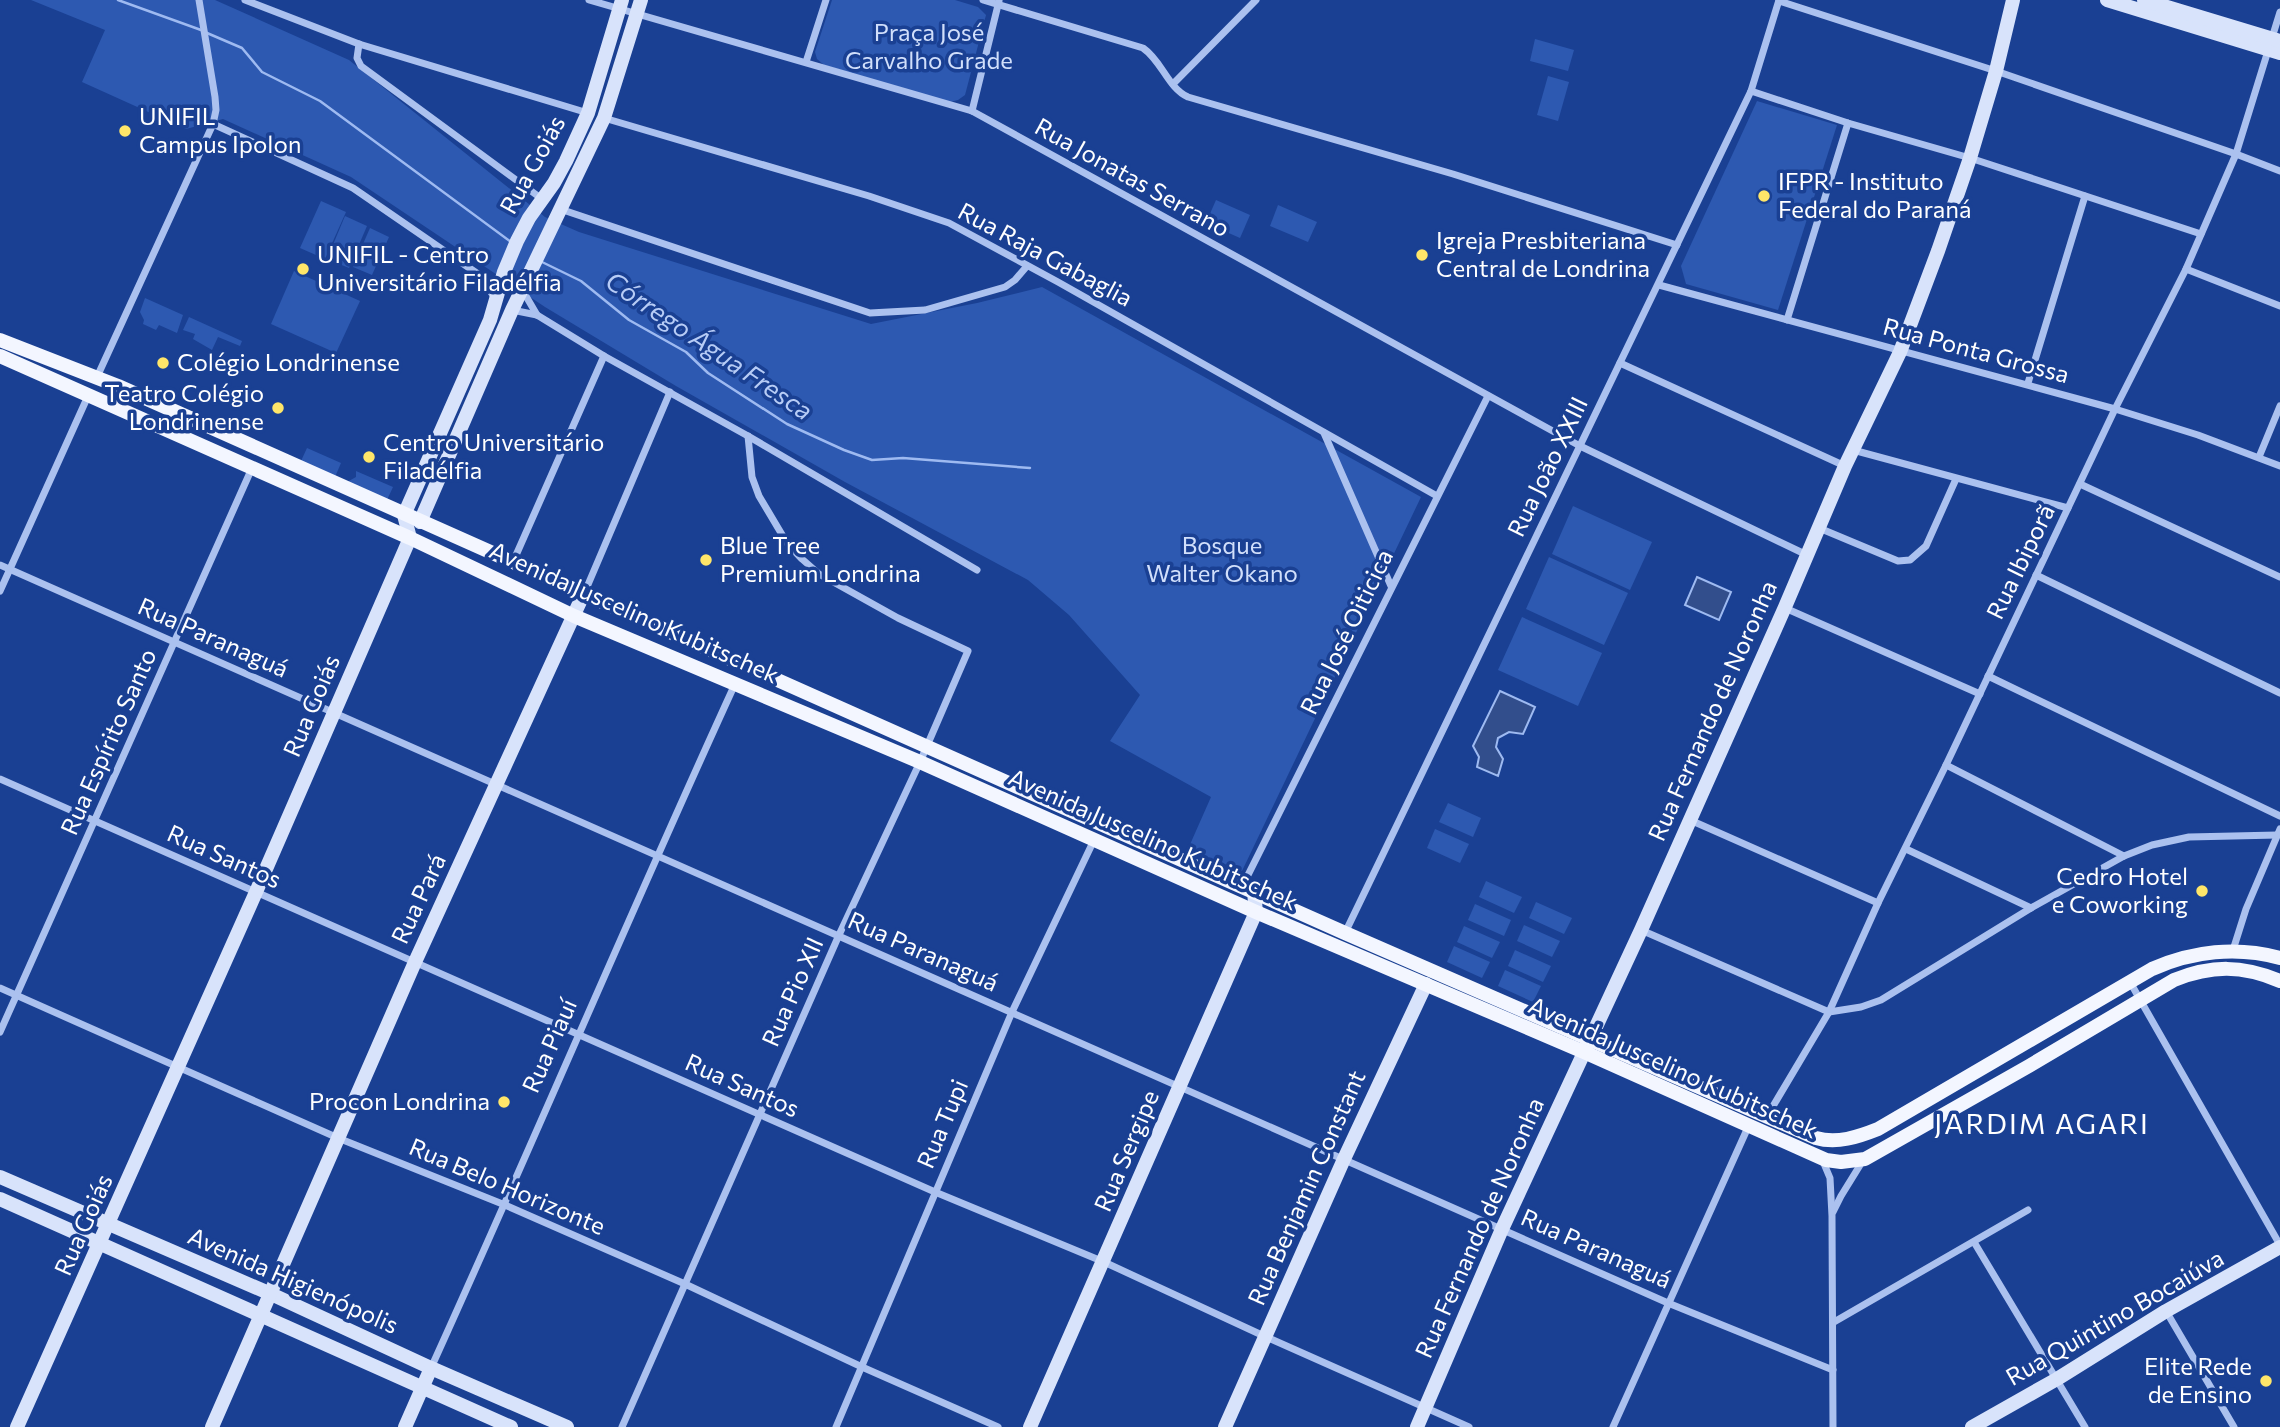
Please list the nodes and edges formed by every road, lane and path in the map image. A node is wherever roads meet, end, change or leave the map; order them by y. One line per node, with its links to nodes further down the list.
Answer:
1 (199, 0): 25 (street)
2 (245, 0): 15 (street)
3 (590, 0): 12 (street, Rua Jonatas Serrano)
4 (826, 0): 17 (street)
5 (984, 0): 11 (street)
6 (1256, 0): 19 (street)
7 (1779, 0): 18 (street); 20 (street, Rua João XXIII)
8 (2013, 0): 18 (main road, Rua Fernando de Noronha)
9 (2107, 0): 16 (main road)
10 (2144, 0): 16 (main road)
11 (999, 2): 19 (street); 21 (street)
12 (621, 4): 13 (street, Rua Jonatas Serrano); 22 (main road, Rua Goiás)
13 (639, 6): 17 (street, Rua Jonatas Serrano); 23 (main road, Rua Goiás)
14 (2280, 12): 16 (street, Rua Ibiporã)
15 (359, 44): 22 (street); 30 (street)
16 (2275, 46): 26 (street, Rua Ibiporã)
17 (806, 62): 21 (street, Rua Jonatas Serrano)
18 (1996, 71): 26 (street); 27 (main road, Rua Fernando de Noronha)
19 (1173, 84): 33 (street)
20 (1751, 91): 24 (street); 33 (street, Rua João XXIII)
21 (972, 111): 55 (street, Rua Jonatas Serrano)
22 (588, 113): 30 (main road, Rua Goiás)
23 (604, 118): 31 (main road, Rua Goiás); 34 (street, Rua Raja Gabaglia)
24 (1848, 122): 27 (street); 44 (street)
25 (213, 124): 36 (street); 50 (street)
26 (2236, 154): 28 (street); 32 (street, Rua Ibiporã)
27 (1970, 158): 29 (street); 46 (main road, Rua Fernando de Noronha)
28 (2280, 171)
29 (2085, 196): 32 (street); 51 (street)
30 (542, 199): 39 (main road, Rua Goiás)
31 (559, 209): 34 (street); 38 (main road, Rua Goiás); 39 (main road)
32 (2201, 234): 35 (street, Rua Ibiporã)
33 (1677, 246): 37 (street, Rua João XXIII)
34 (1027, 266): 58 (street, Rua Raja Gabaglia)
35 (2186, 269): 40 (street); 57 (street, Rua Ibiporã)
36 (478, 274): 39 (street); 39 (street)
37 (1658, 285): 44 (street, Rua Ponta Grossa); 49 (street, Rua João XXIII)
38 (522, 290): 41 (main road, Rua Goiás); 42 (street)
39 (498, 291): 43 (main road, Rua Goiás)
40 (2280, 306)
41 (512, 310): 42 (street); 43 (main road); 71 (main road, Rua Goiás)
42 (537, 315): 48 (street)
43 (490, 320): 70 (main road, Rua Goiás)
44 (1787, 320): 46 (street, Rua Ponta Grossa)
45 (0, 340): 50 (main road, Avenida Juscelino Kubitschek)
46 (1900, 352): 51 (street, Rua Ponta Grossa); 61 (main road, Rua Fernando de Noronha)
47 (0, 354): 50 (main road); 54 (main road, Avenida Juscelino Kubitschek)
48 (604, 356): 52 (street); 75 (street)
49 (1620, 363): 60 (street, Rua João XXIII); 63 (street)
50 (97, 377): 53 (main road, Avenida Juscelino Kubitschek)
51 (2028, 383): 57 (street, Rua Ponta Grossa)
52 (670, 392): 59 (street); 83 (street, Rua Pará)
53 (137, 395): 54 (main road); 70 (main road, Avenida Juscelino Kubitschek)
54 (88, 396): 65 (main road, Avenida Juscelino Kubitschek); 77 (street)
55 (1488, 396): 60 (street, Rua Jonatas Serrano); 68 (street, Rua José Oiticica)
56 (2280, 406): 62 (street)
57 (2115, 408): 62 (street, Rua Ponta Grossa); 67 (street, Rua Ibiporã)
58 (1324, 432): 68 (street, Rua Raja Gabaglia); 81 (street)
59 (748, 436): 78 (street); 93 (street, Rua Pio XII)
60 (1580, 446): 74 (street, Rua Jonatas Serrano); 113 (street, Rua João XXIII)
61 (1852, 450): 63 (main road, Rua Fernando de Noronha); 66 (street)
62 (2259, 457): 64 (street, Rua Ponta Grossa)
63 (1844, 466): 72 (main road, Rua Fernando de Noronha)
64 (2280, 466)
65 (252, 468): 73 (main road, Avenida Juscelino Kubitschek); 86 (street, Rua Espírito Santo)
66 (1956, 479): 69 (street); 72 (street)
67 (2080, 484): 69 (street, Rua Ibiporã); 80 (street)
68 (1437, 496): 81 (street, Rua José Oiticica)
69 (2068, 508): 79 (street, Rua Ibiporã)
70 (404, 515): 71 (main road, Avenida Juscelino Kubitschek); 73 (main road)
71 (420, 522): 75 (main road, Avenida Juscelino Kubitschek)
72 (1818, 528): 74 (main road, Rua Fernando de Noronha)
73 (410, 538): 85 (main road, Avenida Juscelino Kubitschek); 92 (main road, Rua Goiás)
74 (1807, 555): 84 (main road, Rua Fernando de Noronha)
75 (512, 562): 83 (main road, Avenida Juscelino Kubitschek)
76 (0, 565): 77 (street, Rua Paranaguá)
77 (9, 569): 82 (street); 86 (street, Rua Paranaguá)
78 (977, 570)
79 (2036, 575): 87 (street, Rua Ibiporã); 89 (street)
80 (2280, 578)
81 (1391, 586): 106 (street, Rua José Oiticica)
82 (0, 591)
83 (583, 595): 85 (main road, Rua Pará); 91 (main road, Avenida Juscelino Kubitschek)
84 (1785, 607): 90 (street); 99 (main road, Rua Fernando de Noronha)
85 (574, 616): 88 (main road, Avenida Juscelino Kubitschek); 97 (main road, Rua Pará)
86 (174, 642): 92 (street, Rua Paranaguá); 100 (street, Rua Espírito Santo)
87 (1988, 676): 90 (street, Rua Ibiporã); 98 (street)
88 (736, 683): 91 (main road); 94 (main road, Avenida Juscelino Kubitschek); 104 (street, Rua Piauí)
89 (2280, 693)
90 (1980, 694): 95 (street, Rua Ibiporã)
91 (842, 709): 93 (main road, Avenida Juscelino Kubitschek)
92 (334, 712): 97 (street, Rua Paranaguá); 107 (main road, Rua Goiás)
93 (927, 747): 94 (street, Rua Pio XII); 106 (main road, Avenida Juscelino Kubitschek)
94 (920, 762): 102 (main road, Avenida Juscelino Kubitschek); 112 (street, Rua Pio XII)
95 (1946, 765): 103 (street, Rua Ibiporã); 105 (street)
96 (0, 779): 100 (street, Rua Santos)
97 (497, 785): 104 (street, Rua Paranaguá); 116 (main road, Rua Pará)
98 (2280, 816)
99 (1689, 820): 108 (street); 111 (main road, Rua Fernando de Noronha)
100 (95, 821): 107 (street, Rua Santos); 122 (street, Rua Espírito Santo)
101 (2279, 832): 105 (street); 114 (street)
102 (1094, 839): 110 (main road, Avenida Juscelino Kubitschek); 124 (street, Rua Tupi)
103 (1906, 849): 108 (street, Rua Ibiporã); 109 (street)
104 (657, 855): 112 (street, Rua Paranaguá); 127 (street, Rua Piauí)
105 (2124, 856): 109 (street)
106 (1248, 889): 110 (main road, Rua Sergipe); 113 (main road, Avenida Juscelino Kubitschek)
107 (257, 892): 116 (street, Rua Santos); 129 (main road, Rua Goiás)
108 (1878, 903): 125 (street, Rua Ibiporã)
109 (2031, 908): 125 (street)
110 (1256, 912): 113 (main road, Avenida Juscelino Kubitschek); 130 (main road, Rua Sergipe)
111 (1641, 930): 125 (street); 128 (main road, Rua Fernando de Noronha)
112 (839, 936): 124 (street, Rua Paranaguá); 131 (street, Rua Pio XII)
113 (1342, 940): 117 (main road, Avenida Juscelino Kubitschek); 120 (main road, Avenida Juscelino Kubitschek)
114 (2232, 950): 115 (main road, Avenida Juscelino Kubitschek); 119 (main road, Avenida Juscelino Kubitschek)
115 (2280, 958)
116 (415, 962): 127 (street, Rua Santos); 135 (main road, Rua Pará)
117 (1433, 970): 120 (street, Rua Benjamin Constant); 128 (main road, Avenida Juscelino Kubitschek)
118 (2280, 981): 123 (main road, Avenida Juscelino Kubitschek)
119 (2130, 982): 123 (street); 132 (main road, Avenida Juscelino Kubitschek)
120 (1426, 984): 128 (main road, Avenida Juscelino Kubitschek); 138 (main road, Rua Benjamin Constant)
121 (0, 988): 122 (street, Rua Belo Horizonte)
122 (17, 996): 126 (street, Rua Espírito Santo); 129 (street, Rua Belo Horizonte)
123 (2139, 999): 137 (main road, Avenida Juscelino Kubitschek); 149 (street)
124 (1012, 1012): 130 (street, Rua Paranaguá); 140 (street, Rua Tupi)
125 (1829, 1012): 132 (street, Rua Ibiporã)
126 (0, 1032)
127 (579, 1035): 131 (street, Rua Santos); 142 (street, Rua Piauí)
128 (1587, 1046): 132 (main road, Avenida Juscelino Kubitschek); 133 (main road, Avenida Juscelino Kubitschek); 146 (main road, Rua Fernando de Noronha)
129 (178, 1067): 135 (street, Rua Belo Horizonte); 145 (main road, Rua Goiás)
130 (1180, 1086): 138 (street, Rua Paranaguá); 150 (main road, Rua Sergipe)
131 (760, 1114): 140 (street, Rua Santos); 151 (street, Rua Pio XII)
132 (1768, 1117): 133 (street); 134 (main road)
133 (1747, 1125): 134 (main road, Avenida Juscelino Kubitschek); 153 (street)
134 (1773, 1136): 136 (main road, Avenida Juscelino Kubitschek)
135 (338, 1138): 142 (street, Rua Belo Horizonte); 152 (main road, Rua Pará)
136 (1822, 1158): 137 (main road, Avenida Juscelino Kubitschek); 144 (street)
137 (1865, 1158): 144 (street)
138 (1344, 1159): 146 (street, Rua Paranaguá); 157 (main road, Rua Benjamin Constant)
139 (0, 1177): 145 (main road, Avenida Higienópolis)
140 (935, 1192): 150 (street, Rua Santos); 158 (street, Rua Tupi)
141 (0, 1199): 148 (main road, Avenida Higienópolis)
142 (505, 1205): 151 (street, Rua Belo Horizonte); 159 (street, Rua Piauí)
143 (2028, 1210): 147 (street)
144 (1832, 1216): 156 (street)
145 (109, 1226): 148 (main road, Rua Goiás); 152 (main road, Avenida Higienópolis)
146 (1503, 1229): 153 (street, Rua Paranaguá); 163 (main road, Rua Fernando de Noronha)
147 (1974, 1242): 156 (street); 161 (street)
148 (101, 1244): 155 (main road, Avenida Higienópolis); 164 (main road, Rua Goiás)
149 (2280, 1246): 154 (main road, Rua Quintino Bocaiúva)
150 (1104, 1262): 157 (street, Rua Santos); 172 (main road, Rua Sergipe)
151 (685, 1284): 158 (street, Rua Belo Horizonte); 169 (street, Rua Pio XII)
152 (271, 1294): 155 (main road, Rua Pará); 159 (main road, Avenida Higienópolis)
153 (1668, 1303): 160 (street, Rua Paranaguá); 176 (street)
154 (2166, 1311): 161 (main road, Rua Quintino Bocaiúva); 180 (street)
155 (262, 1316): 162 (main road, Avenida Higienópolis); 165 (main road, Rua Pará)
156 (1834, 1321): 160 (street)
157 (1264, 1336): 163 (street, Rua Santos); 173 (main road, Rua Benjamin Constant)
158 (862, 1367): 170 (street, Rua Tupi); 171 (street, Rua Belo Horizonte)
159 (431, 1368): 162 (main road, Rua Piauí); 168 (main road, Avenida Higienópolis)
160 (1833, 1370): 177 (street)
161 (2057, 1379): 178 (main road, Rua Quintino Bocaiúva); 179 (street)
162 (423, 1387): 166 (main road, Rua Piauí); 167 (main road, Avenida Higienópolis)
163 (1425, 1408): 174 (main road, Rua Fernando de Noronha); 175 (street, Rua Santos)
164 (17, 1427)
165 (212, 1427)
166 (405, 1427)
167 (511, 1427)
168 (566, 1427)
169 (622, 1427)
170 (836, 1427)
171 (998, 1427)
172 (1030, 1427)
173 (1225, 1427)
174 (1416, 1427)
175 (1469, 1427)
176 (1613, 1427)
177 (1833, 1427)
178 (1972, 1427)
179 (2085, 1427)
180 (2234, 1427)

